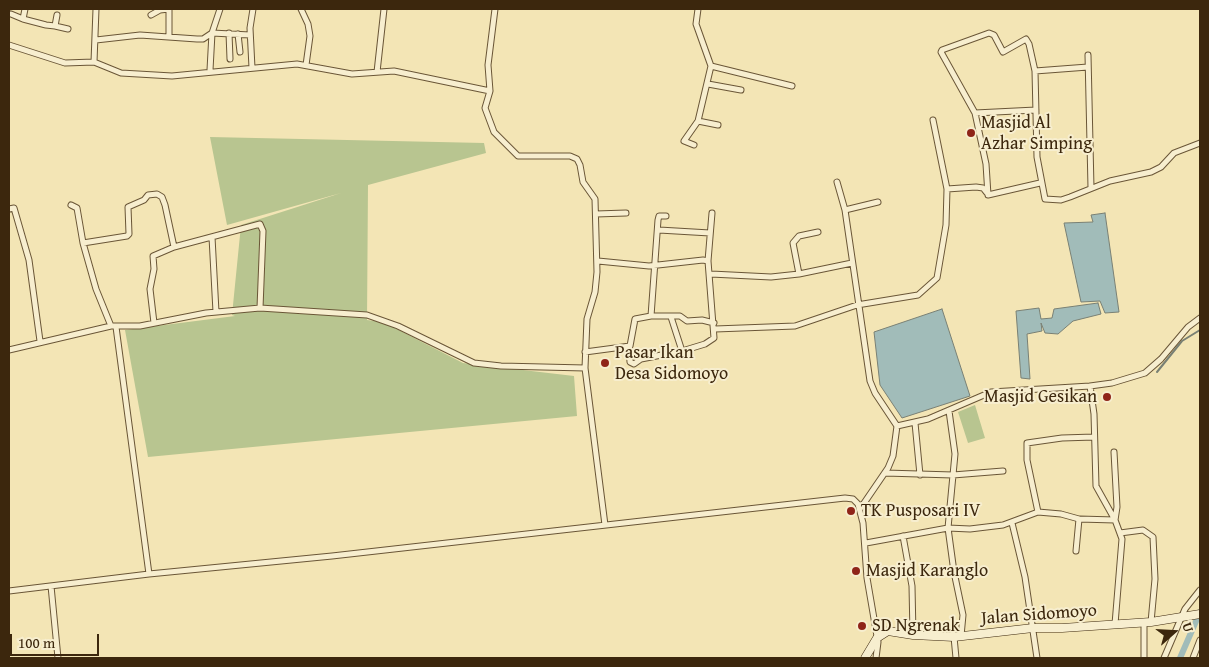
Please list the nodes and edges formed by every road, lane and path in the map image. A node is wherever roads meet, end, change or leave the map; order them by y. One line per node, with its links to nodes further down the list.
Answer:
1 (25, 9): 13 (street)
2 (96, 9): 20 (street)
3 (169, 9): 12 (street); 18 (street)
4 (220, 9): 16 (street)
5 (253, 9): 19 (street)
6 (301, 9): 26 (street)
7 (384, 9): 32 (street)
8 (495, 9): 36 (street)
9 (698, 9): 27 (street)
10 (11, 14): 13 (street)
11 (57, 15): 14 (street)
12 (151, 16)
13 (23, 20): 14 (street)
14 (55, 26): 15 (street)
15 (68, 29)
16 (212, 32): 17 (street); 18 (street); 30 (street)
17 (234, 32): 19 (street); 22 (street); 24 (street)
18 (169, 35): 20 (street)
19 (250, 35): 28 (street)
20 (96, 40): 25 (street)
21 (9, 45): 25 (street)
22 (240, 52)
23 (1088, 54): 29 (street)
24 (230, 60)
25 (94, 62): 30 (street)
26 (306, 65): 28 (street); 32 (street)
27 (711, 66): 33 (street); 34 (street)
28 (252, 68): 30 (street)
29 (1088, 68): 31 (street); 46 (street)
30 (210, 70)
31 (1034, 71): 37 (street); 38 (street)
32 (376, 72): 36 (street)
33 (708, 84): 35 (street); 39 (street)
34 (792, 86)
35 (741, 90)
36 (490, 91): 55 (street)
37 (1036, 110): 38 (street); 45 (street)
38 (974, 113): 48 (street)
39 (698, 120): 41 (street); 43 (street)
40 (933, 120): 47 (street)
41 (718, 125)
42 (1200, 143): 46 (street)
43 (694, 145)
44 (836, 182): 52 (street)
45 (1040, 182): 46 (street); 48 (street)
46 (1091, 188)
47 (947, 189): 48 (street); 69 (street)
48 (988, 195)
49 (878, 202): 52 (street)
50 (71, 205): 61 (street)
51 (12, 210): 78 (street)
52 (845, 210): 65 (street)
53 (712, 212): 59 (street)
54 (626, 213): 55 (street)
55 (596, 214): 64 (street)
56 (666, 216): 57 (street)
57 (659, 230): 59 (street); 66 (street)
58 (818, 232): 68 (street)
59 (710, 233): 63 (street)
60 (212, 237): 62 (street); 70 (street); 71 (street)
61 (83, 243): 62 (street); 76 (street)
62 (174, 247): 75 (street)
63 (708, 261): 66 (street); 67 (street)
64 (598, 262): 66 (street); 82 (street)
65 (852, 264): 68 (street); 69 (street)
66 (653, 266): 72 (street)
67 (711, 274): 68 (street); 77 (street)
68 (799, 274)
69 (858, 305): 77 (street); 87 (street)
70 (260, 308): 71 (street); 83 (street)
71 (216, 312): 75 (street)
72 (650, 316): 73 (street); 79 (street)
73 (671, 317): 77 (street); 81 (street)
74 (1200, 318): 84 (street)
75 (154, 323): 76 (street)
76 (114, 326): 78 (street); 105 (street)
77 (714, 326): 81 (street)
78 (40, 341): 80 (street)
79 (629, 347): 81 (street); 82 (street)
80 (9, 349)
81 (682, 351)
82 (585, 352): 83 (street)
83 (585, 368): 99 (street)
84 (1090, 386): 85 (street); 88 (street)
85 (949, 411): 86 (street); 93 (street)
86 (915, 423): 87 (street); 92 (street)
87 (897, 426): 91 (street)
88 (1094, 437): 95 (street); 97 (street)
89 (1114, 452): 97 (street)
90 (1003, 471): 93 (street)
91 (885, 472): 92 (street); 94 (street)
92 (920, 475): 93 (street)
93 (952, 476): 100 (street)
94 (860, 509): 99 (street); 103 (street)
95 (1038, 512): 96 (street); 98 (street)
96 (1079, 519): 97 (street); 104 (street)
97 (1115, 520): 101 (street)
98 (1012, 523): 100 (street); 113 (street)
99 (605, 525): 105 (street)
100 (948, 528): 102 (street); 115 (street)
101 (1120, 533): 111 (street); 112 (street)
102 (903, 536): 103 (street); 114 (street)
103 (866, 543): 116 (street)
104 (1076, 551)
105 (149, 574): 106 (street)
106 (51, 586): 108 (street); 118 (street)
107 (1200, 590): 110 (street)
108 (9, 591)
109 (1200, 614): 110 (main road, Jalan Sidomoyo)
110 (1182, 616): 111 (main road, Jalan Sidomoyo); 124 (street)
111 (1147, 622): 112 (main road, Jalan Sidomoyo); 123 (street)
112 (1115, 624): 113 (main road, Jalan Sidomoyo)
113 (1033, 628): 115 (main road, Jalan Sidomoyo); 122 (street)
114 (913, 635): 115 (main road, Jalan Sidomoyo); 116 (main road, Jalan Sidomoyo)
115 (957, 636): 121 (street)
116 (877, 638): 119 (main road); 120 (street)
117 (1200, 640): 125 (street)
118 (58, 658)
119 (865, 658)
120 (876, 658)
121 (956, 658)
122 (1038, 658)
123 (1144, 658)
124 (1164, 658)
125 (1193, 658)

